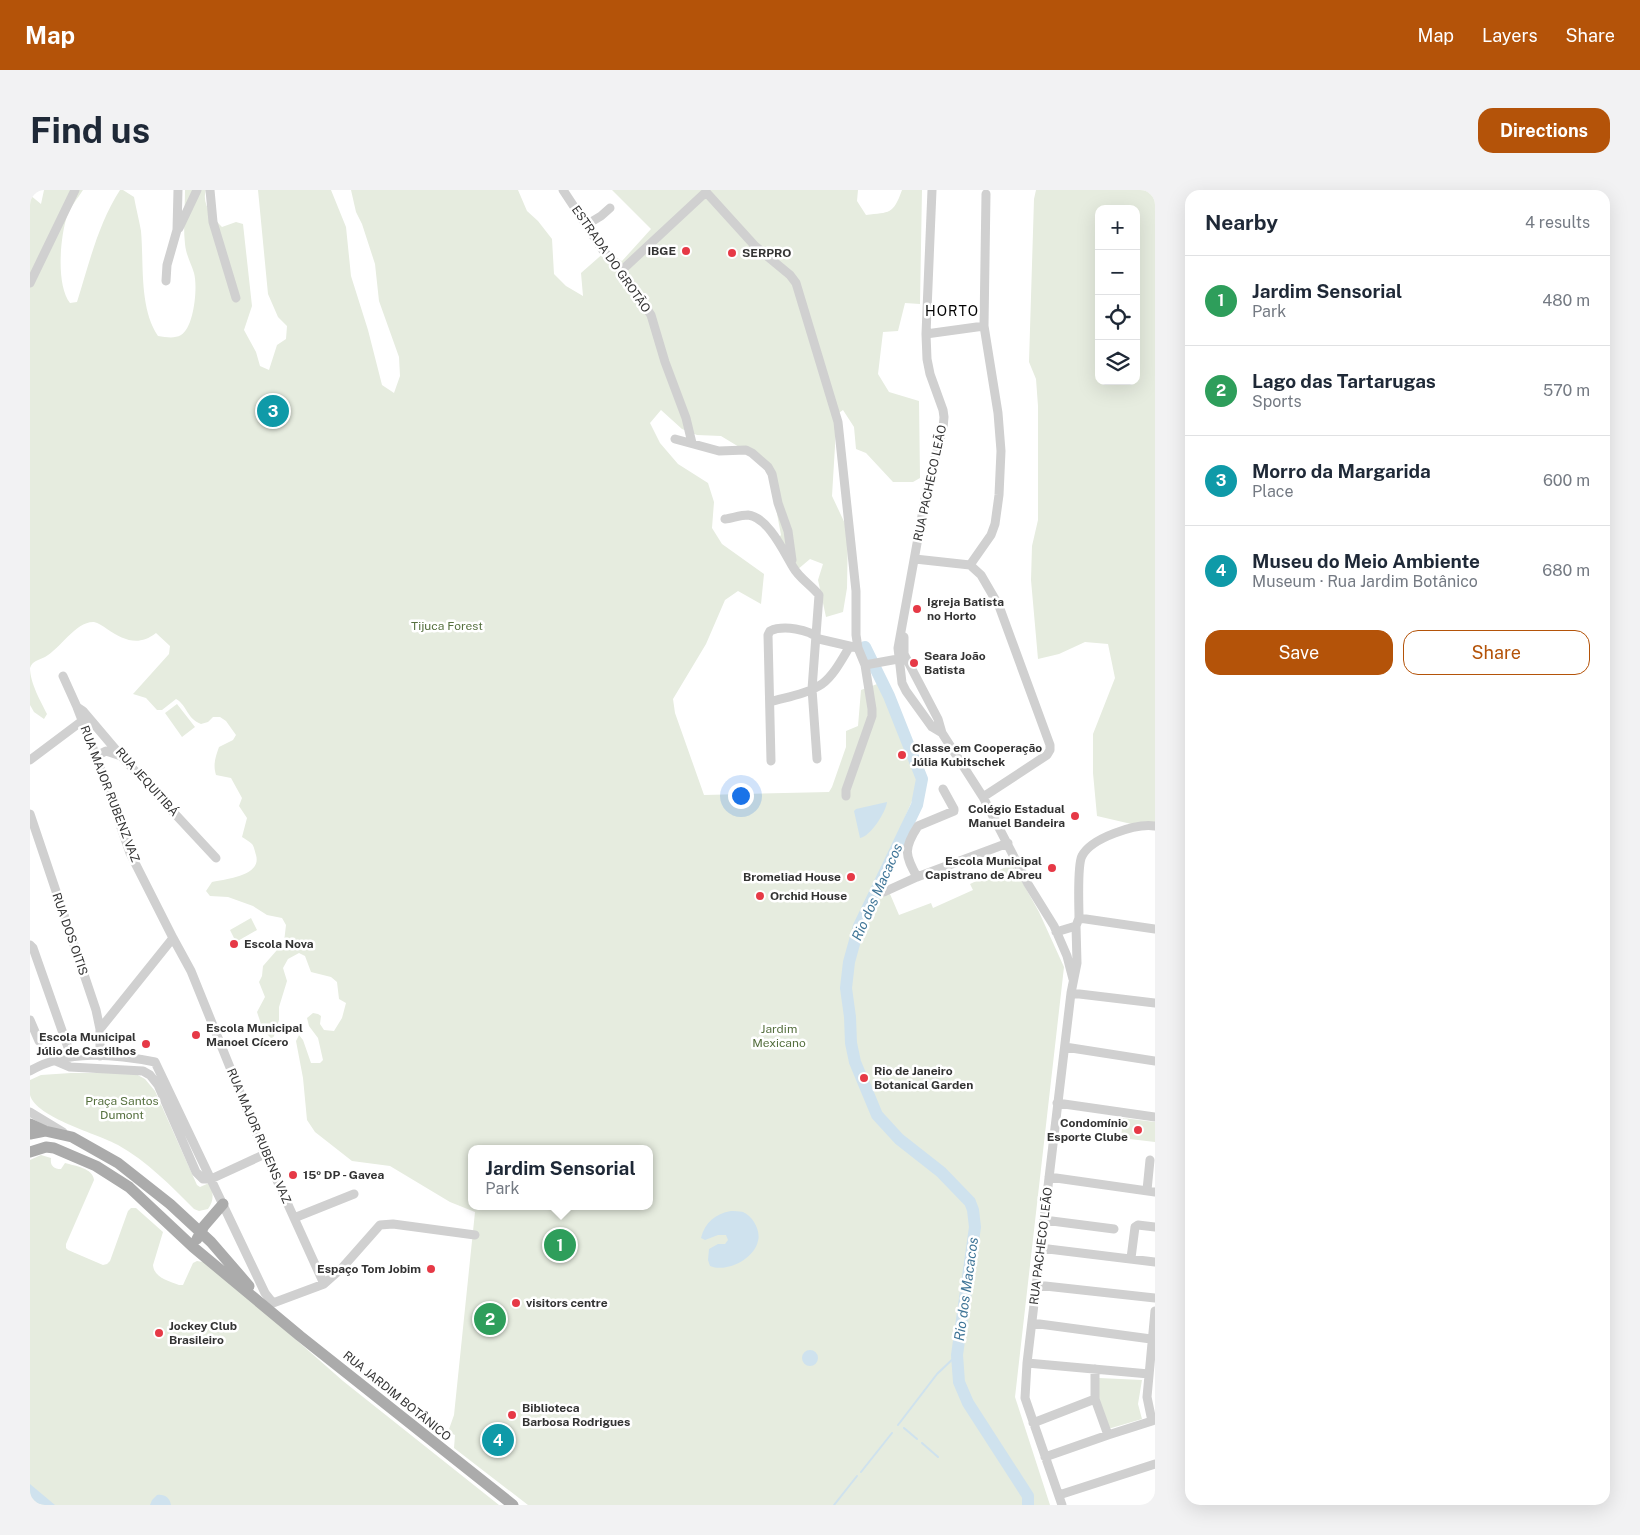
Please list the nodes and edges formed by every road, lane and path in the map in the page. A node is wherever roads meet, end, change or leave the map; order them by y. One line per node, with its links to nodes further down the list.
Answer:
1 (74, 190): 13 (street)
2 (178, 190): 10 (street)
3 (197, 190): 10 (street)
4 (210, 190): 14 (street)
5 (563, 190): 9 (street, ESTRADA DO GROTÃO)
6 (932, 190): 16 (street, RUA PACHECO LEÃO)
7 (986, 194): 15 (street)
8 (610, 208): 9 (street)
9 (586, 225): 11 (street, ESTRADA DO GROTÃO)
10 (178, 230): 12 (street)
11 (621, 271): 18 (street, ESTRADA DO GROTÃO); 25 (street)
12 (166, 281)
13 (30, 283)
14 (236, 298)
15 (984, 326): 16 (street); 21 (street)
16 (926, 334): 20 (street, RUA PACHECO LEÃO)
17 (674, 439): 18 (street)
18 (692, 443): 22 (street)
19 (725, 519): 22 (street)
20 (915, 559): 21 (street); 23 (street, RUA PACHECO LEÃO)
21 (970, 565): 44 (street)
22 (793, 568): 24 (street)
23 (907, 599): 26 (street, RUA PACHECO LEÃO); 28 (street, RUA PACHECO LEÃO)
24 (816, 635): 25 (street); 31 (street); 33 (street)
25 (854, 647): 27 (street); 31 (street)
26 (898, 661): 27 (street); 28 (street); 32 (street, RUA PACHECO LEÃO)
27 (865, 665): 43 (street)
28 (910, 666): 30 (street, RUA PACHECO LEÃO)
29 (63, 676): 34 (street, RUA MAJOR RUBENZ VAZ)
30 (919, 681): 32 (street); 36 (street, RUA PACHECO LEÃO)
31 (812, 689): 33 (street); 39 (street)
32 (906, 690): 36 (street, RUA PACHECO LEÃO)
33 (770, 702): 41 (street)
34 (77, 707): 35 (street, RUA MAJOR RUBENZ VAZ); 38 (street, RUA JEQUITIBÁ)
35 (82, 721): 37 (street, RUA MAJOR RUBENZ VAZ); 40 (street)
36 (942, 733): 44 (street, RUA PACHECO LEÃO)
37 (96, 756): 38 (street); 54 (street, RUA MAJOR RUBENZ VAZ)
38 (122, 757): 48 (street, RUA JEQUITIBÁ)
39 (817, 759)
40 (30, 760)
41 (771, 761)
42 (943, 789): 49 (street)
43 (846, 796)
44 (983, 797): 47 (street, RUA PACHECO LEÃO)
45 (30, 814): 59 (street, RUA DOS OITIS)
46 (1155, 826): 51 (street, RUA PACHECO LEÃO)
47 (1008, 843): 49 (street); 53 (street, RUA PACHECO LEÃO)
48 (216, 858)
49 (917, 878): 50 (street)
50 (884, 892)
51 (1077, 922): 52 (street); 53 (street); 56 (street, RUA PACHECO LEÃO)
52 (1155, 929)
53 (1056, 932): 56 (street, RUA PACHECO LEÃO)
54 (172, 938): 60 (street); 78 (street, RUA MAJOR RUBENS VAZ)
55 (30, 945): 65 (street)
56 (1074, 982): 57 (street, RUA PACHECO LEÃO)
57 (1071, 992): 58 (street); 64 (street, RUA PACHECO LEÃO)
58 (1155, 1003)
59 (96, 1010): 60 (street); 62 (street, RUA DOS OITIS)
60 (116, 1010): 62 (street)
61 (30, 1020): 63 (street)
62 (100, 1029): 66 (street, RUA DOS OITIS)
63 (39, 1040)
64 (1065, 1046): 68 (street); 70 (street, RUA PACHECO LEÃO)
65 (71, 1056): 66 (street); 67 (street)
66 (100, 1056): 81 (street)
67 (56, 1061): 69 (street); 81 (street)
68 (1155, 1061)
69 (30, 1071)
70 (1057, 1103): 72 (street); 80 (street, RUA PACHECO LEÃO)
71 (30, 1112): 76 (street)
72 (1155, 1116)
73 (30, 1124): 74 (main road)
74 (45, 1131): 75 (main road); 76 (main road, RUA JARDIM BOTÂNICO)
75 (30, 1134)
76 (72, 1137): 89 (main road, RUA JARDIM BOTÂNICO)
77 (30, 1152): 91 (main road, RUA JARDIM BOTÂNICO)
78 (265, 1154): 81 (street); 85 (street, RUA MAJOR RUBENS VAZ)
79 (1150, 1160): 82 (street)
80 (1049, 1177): 82 (street); 86 (street, RUA PACHECO LEÃO)
81 (211, 1179): 84 (street)
82 (1151, 1191)
83 (354, 1194): 85 (street)
84 (222, 1204): 89 (main road); 98 (street)
85 (294, 1218): 95 (street, RUA MAJOR RUBENS VAZ)
86 (1044, 1220): 88 (street); 92 (street, RUA PACHECO LEÃO)
87 (1155, 1227): 93 (street)
88 (1114, 1229)
89 (200, 1232): 91 (main road); 98 (main road, RUA JARDIM BOTÂNICO)
90 (475, 1235): 95 (street)
91 (194, 1247): 98 (main road, RUA JARDIM BOTÂNICO)
92 (1040, 1248): 93 (street); 96 (street, RUA PACHECO LEÃO)
93 (1130, 1258): 94 (street)
94 (1155, 1262)
95 (324, 1284): 98 (street)
96 (1036, 1285): 97 (street); 100 (street, RUA PACHECO LEÃO)
97 (1155, 1298)
98 (269, 1305): 112 (main road, RUA JARDIM BOTÂNICO)
99 (1155, 1311): 101 (street)
100 (1032, 1323): 101 (street); 102 (street, RUA PACHECO LEÃO)
101 (1152, 1339): 104 (street)
102 (1027, 1363): 103 (street); 106 (street, RUA PACHECO LEÃO)
103 (1095, 1369): 104 (street); 105 (street)
104 (1149, 1374): 107 (street)
105 (1095, 1399): 106 (street); 108 (street)
106 (1033, 1423): 109 (street, RUA PACHECO LEÃO)
107 (1154, 1425): 108 (street)
108 (1108, 1435): 109 (street)
109 (1045, 1457): 111 (street, RUA PACHECO LEÃO)
110 (1155, 1464): 111 (street)
111 (1059, 1496): 113 (street, RUA PACHECO LEÃO)
112 (513, 1505)
113 (1062, 1505)

